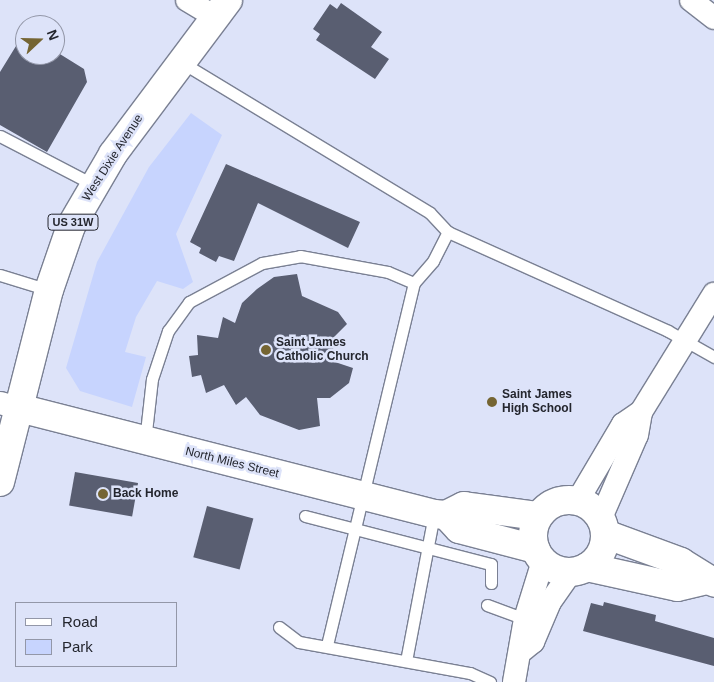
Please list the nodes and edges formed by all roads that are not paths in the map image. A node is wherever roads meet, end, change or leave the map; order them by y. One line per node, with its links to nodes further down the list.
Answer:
1 (187, 0): 3 (street)
2 (691, 0): 4 (street)
3 (221, 8): 5 (main road, West Dixie Avenue / US 31W)
4 (714, 18)
5 (181, 62): 7 (main road, West Dixie Avenue / US 31W); 8 (lane)
6 (0, 136): 7 (lane)
7 (94, 185): 11 (main road, West Dixie Avenue / US 31W)
8 (448, 232): 10 (lane); 13 (lane)
9 (0, 275): 11 (lane)
10 (414, 283): 17 (lane); 19 (lane)
11 (49, 290): 15 (main road, West Dixie Avenue / US 31W)
12 (714, 294): 13 (street)
13 (684, 341): 14 (lane); 16 (street)
14 (714, 357)
15 (10, 405): 17 (main road, North Miles Street); 18 (main road, West Dixie Avenue / US 31W)
16 (641, 412): 20 (street); 24 (street)
17 (145, 441): 19 (main road, North Miles Street)
18 (0, 482)
19 (360, 496): 21 (main road, North Miles Street); 25 (lane)
20 (578, 500): 23 (main road); 24 (main road)
21 (440, 515): 23 (main road); 26 (lane); 27 (main road, North Miles Street)
22 (305, 516): 25 (lane)
23 (538, 516): 27 (main road)
24 (603, 526): 28 (main road); 29 (main road)
25 (353, 528): 26 (lane); 34 (lane)
26 (429, 548): 30 (lane); 36 (lane)
27 (539, 555): 28 (main road); 32 (street)
28 (579, 570): 29 (main road); 35 (street)
29 (709, 582)
30 (491, 583)
31 (487, 605): 32 (lane)
32 (524, 619): 35 (street)
33 (279, 627): 34 (lane)
34 (327, 645): 36 (lane)
35 (523, 650): 38 (street)
36 (406, 660): 37 (lane)
37 (490, 682)
38 (514, 682)

